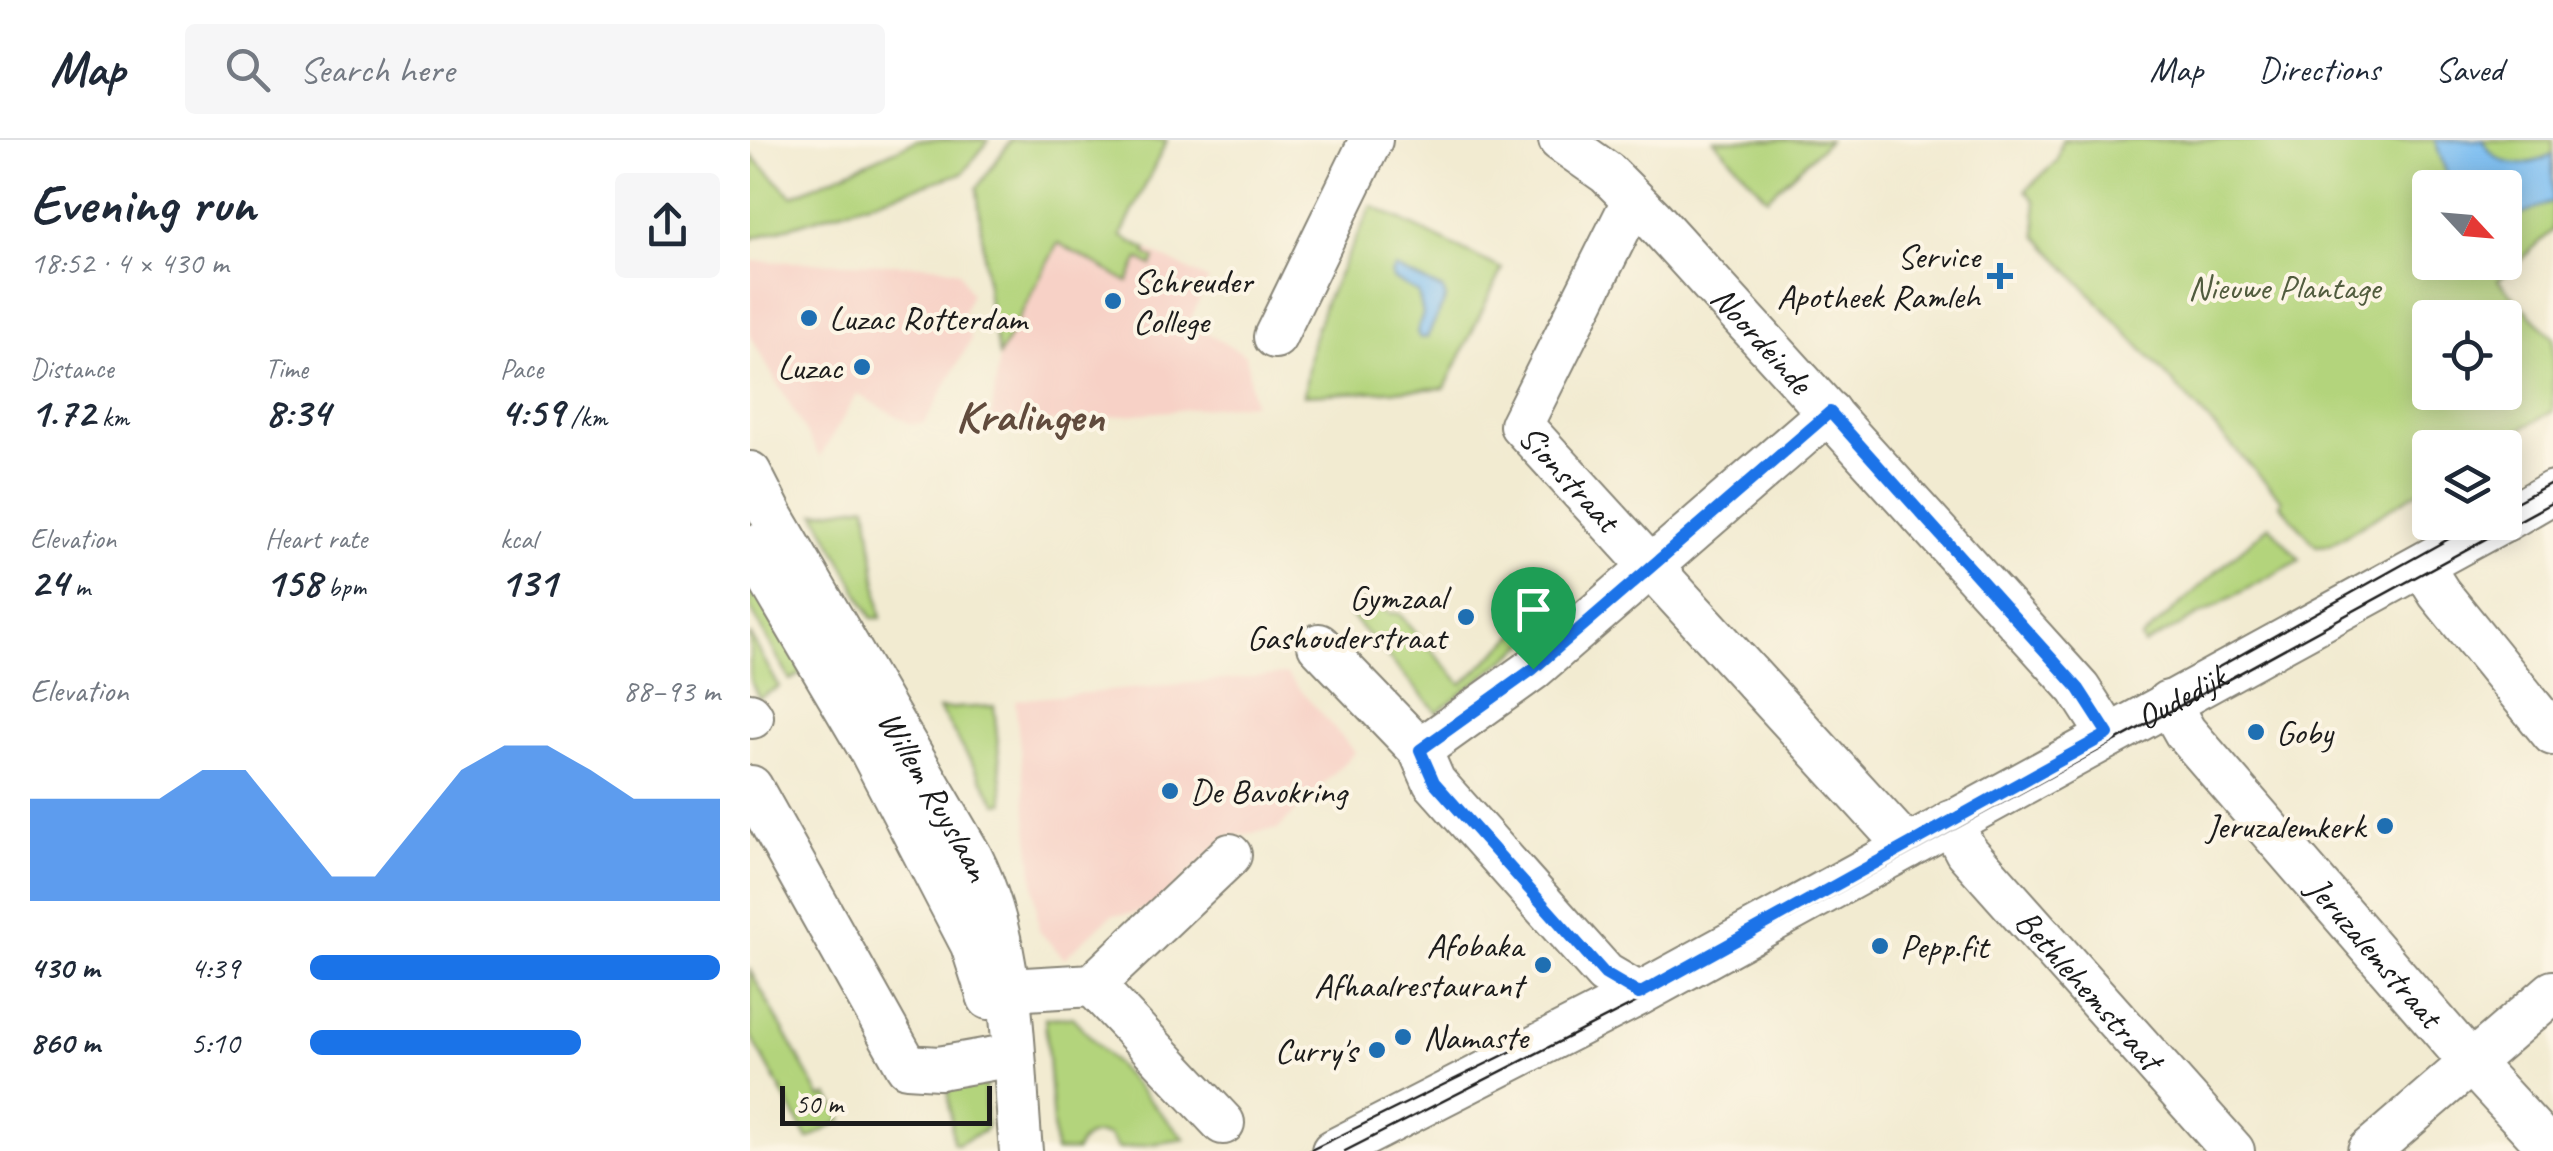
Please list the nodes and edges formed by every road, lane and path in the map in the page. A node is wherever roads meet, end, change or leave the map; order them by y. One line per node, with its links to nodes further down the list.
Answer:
1 (1371, 140): 4 (street)
2 (1560, 140): 3 (street, Noordeinde)
3 (1633, 201): 5 (street, Noordeinde); 12 (street, Sionstraat)
4 (1275, 337)
5 (1830, 412): 12 (street); 15 (street, Noordeinde)
6 (750, 474): 25 (street, Willem Ruyslaan)
7 (2553, 492): 8 (street, Oudedijk)
8 (2522, 510)
9 (2468, 540): 11 (street, Oudedijk)
10 (750, 546): 25 (street, Willem Ruyslaan)
11 (2422, 566): 14 (street, Oudedijk); 16 (street)
12 (1649, 568): 17 (street); 20 (street, Sionstraat)
13 (1320, 645): 17 (street)
14 (2168, 702): 15 (street, Oudedijk); 27 (street, Jeruzalemstraat)
15 (2108, 734): 19 (street, Oudedijk)
16 (2553, 734)
17 (1420, 750): 24 (street)
18 (752, 787): 26 (street)
19 (1951, 822): 20 (street, Oudedijk); 32 (street, Bethlehemstraat)
20 (1907, 848): 24 (street, Oudedijk)
21 (1230, 855): 22 (street)
22 (1093, 985): 25 (street); 28 (street)
23 (2553, 992): 27 (street)
24 (1639, 994): 31 (street, Oudedijk)
25 (999, 996): 26 (street, Willem Ruyslaan)
26 (1004, 1057): 29 (street, Willem Ruyslaan); 30 (street, Willem Ruyslaan)
27 (2472, 1064): 33 (street); 34 (street, Jeruzalemstraat)
28 (1223, 1123)
29 (1001, 1151)
30 (1021, 1151)
31 (1333, 1151)
32 (2233, 1151)
33 (2369, 1151)
34 (2552, 1151)

